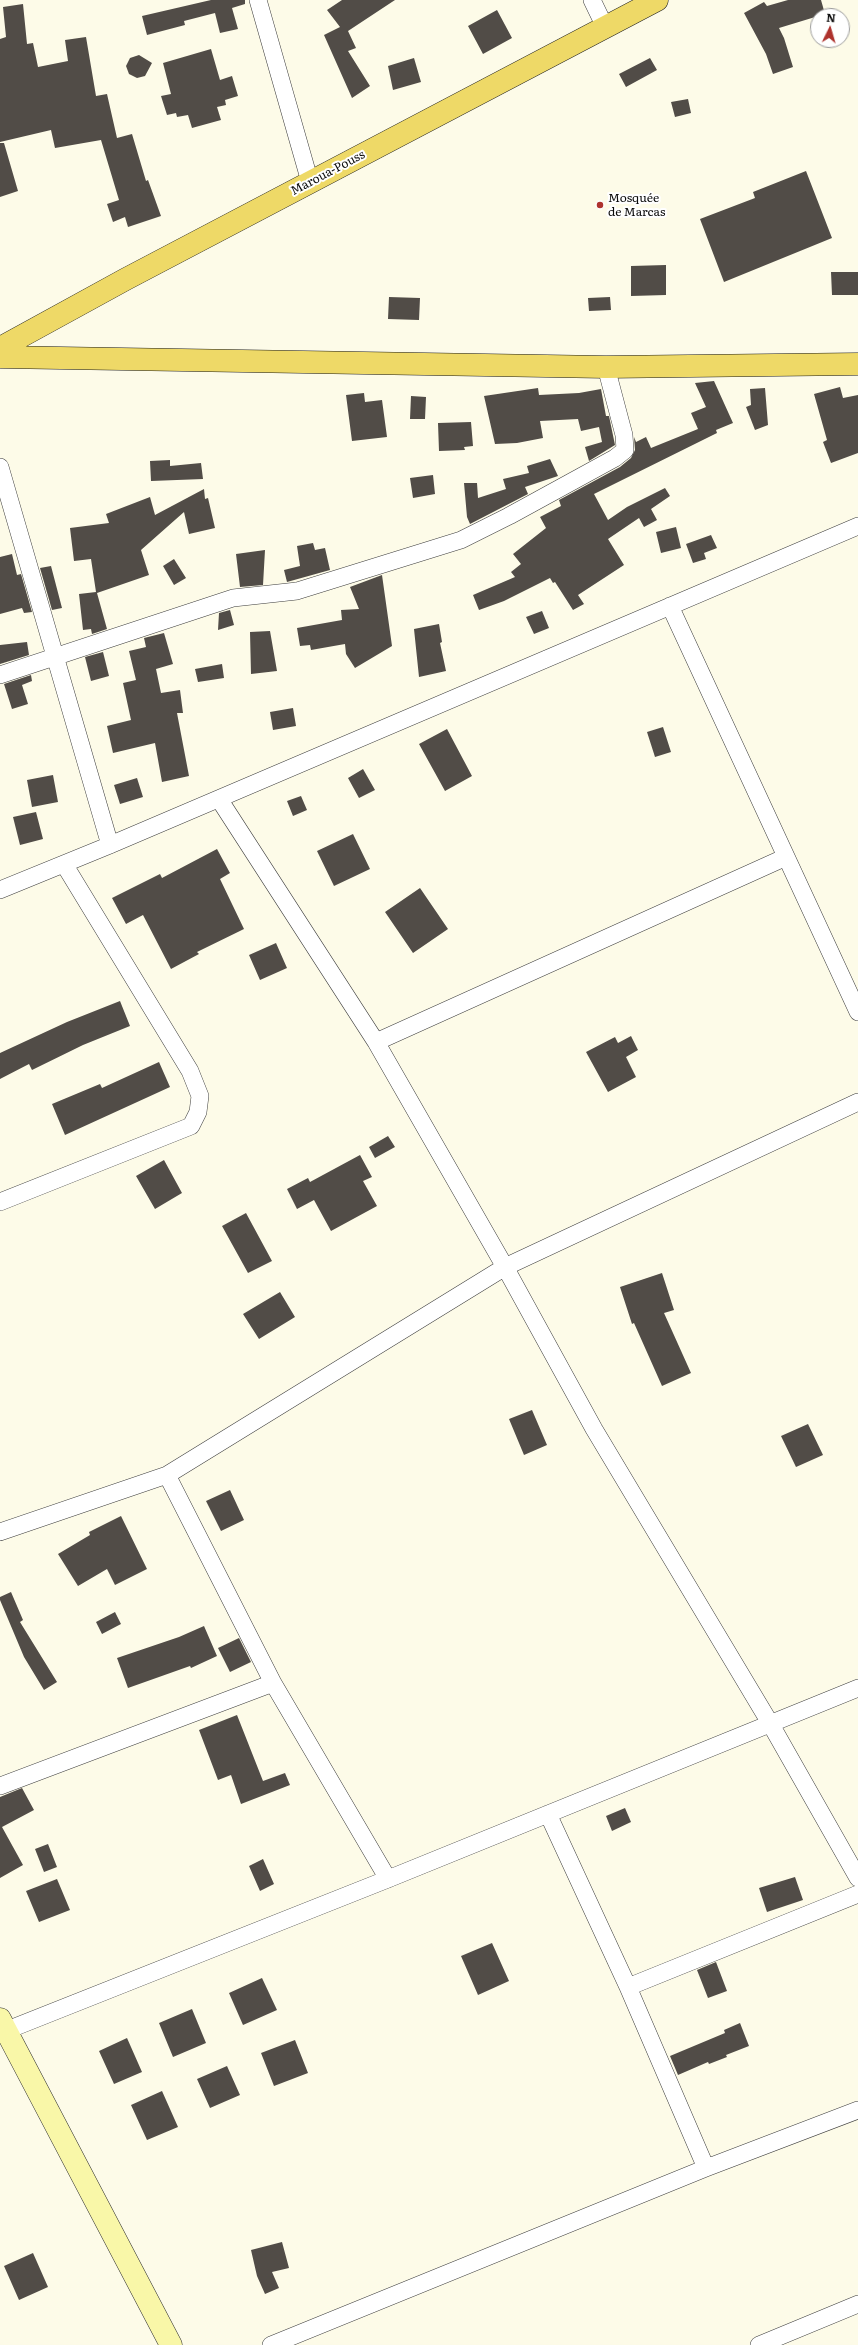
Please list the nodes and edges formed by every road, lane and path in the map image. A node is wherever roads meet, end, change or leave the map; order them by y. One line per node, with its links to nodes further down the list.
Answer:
1 (258, 0): 5 (street)
2 (592, 0): 4 (street)
3 (657, 0): 4 (main road, Maroua-Pouss)
4 (605, 27): 5 (main road, Maroua-Pouss)
5 (310, 182): 6 (main road, Maroua-Pouss)
6 (0, 348)
7 (0, 357): 9 (main road)
8 (858, 364): 9 (main road)
9 (606, 367): 13 (street)
10 (0, 466): 13 (street)
11 (858, 526): 12 (street)
12 (670, 606): 15 (street); 17 (street)
13 (56, 658): 14 (street); 16 (street)
14 (0, 675)
15 (219, 799): 16 (street); 21 (street)
16 (110, 845): 18 (street)
17 (786, 857): 20 (street); 21 (street)
18 (64, 864): 19 (street); 23 (street)
19 (0, 890)
20 (858, 1012)
21 (376, 1042): 24 (street)
22 (858, 1102): 24 (street)
23 (0, 1202)
24 (505, 1267): 25 (street); 29 (street)
25 (167, 1475): 26 (street); 27 (street)
26 (0, 1532)
27 (273, 1683): 30 (street); 33 (street)
28 (858, 1688): 29 (street)
29 (770, 1723): 31 (street); 32 (street)
30 (0, 1786)
31 (548, 1814): 33 (street); 35 (street)
32 (858, 1878)
33 (388, 1879): 36 (street)
34 (858, 1894): 35 (street)
35 (628, 1987): 38 (street)
36 (2, 2027): 40 (street)
37 (858, 2110): 38 (street)
38 (706, 2168): 41 (street)
39 (858, 2304): 42 (street)
40 (171, 2345)
41 (271, 2345)
42 (759, 2345)

